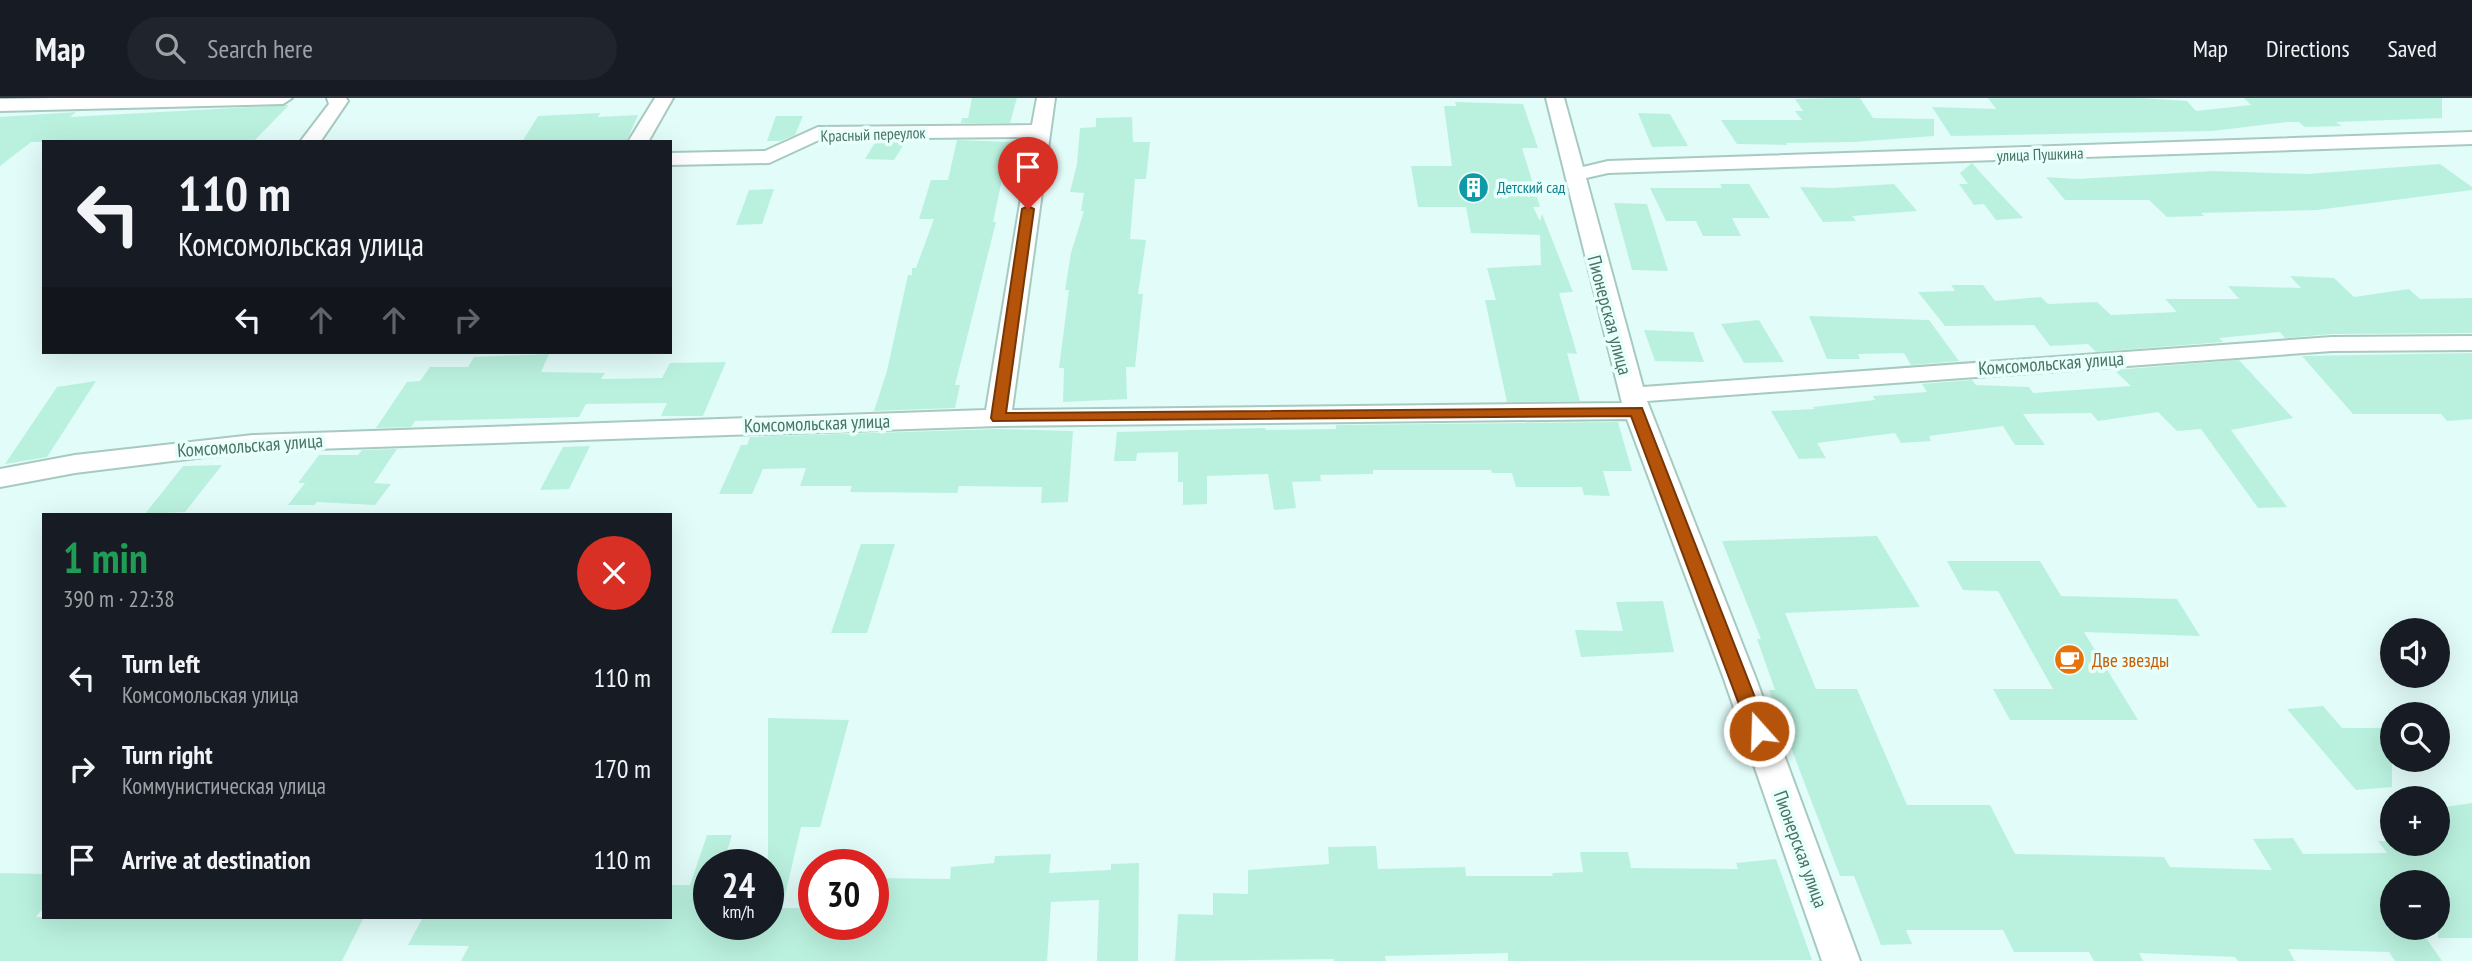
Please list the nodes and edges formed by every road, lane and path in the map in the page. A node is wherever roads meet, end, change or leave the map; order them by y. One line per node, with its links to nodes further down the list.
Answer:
1 (283, 98): 6 (street)
2 (336, 98): 9 (street)
3 (664, 98): 10 (street)
4 (1046, 98): 7 (street)
5 (1555, 98): 12 (street, Пионерская улица)
6 (0, 105)
7 (1039, 131): 11 (street, Красный переулок); 15 (street)
8 (2472, 138): 12 (street, улица Пушкина)
9 (312, 140)
10 (639, 140)
11 (672, 159)
12 (1571, 164): 14 (street, Пионерская улица)
13 (2472, 343): 14 (street, Комсомольская улица)
14 (1634, 403): 15 (street, Комсомольская улица); 17 (street, Пионерская улица)
15 (998, 418): 16 (street, Комсомольская улица)
16 (0, 478)
17 (1841, 961)

